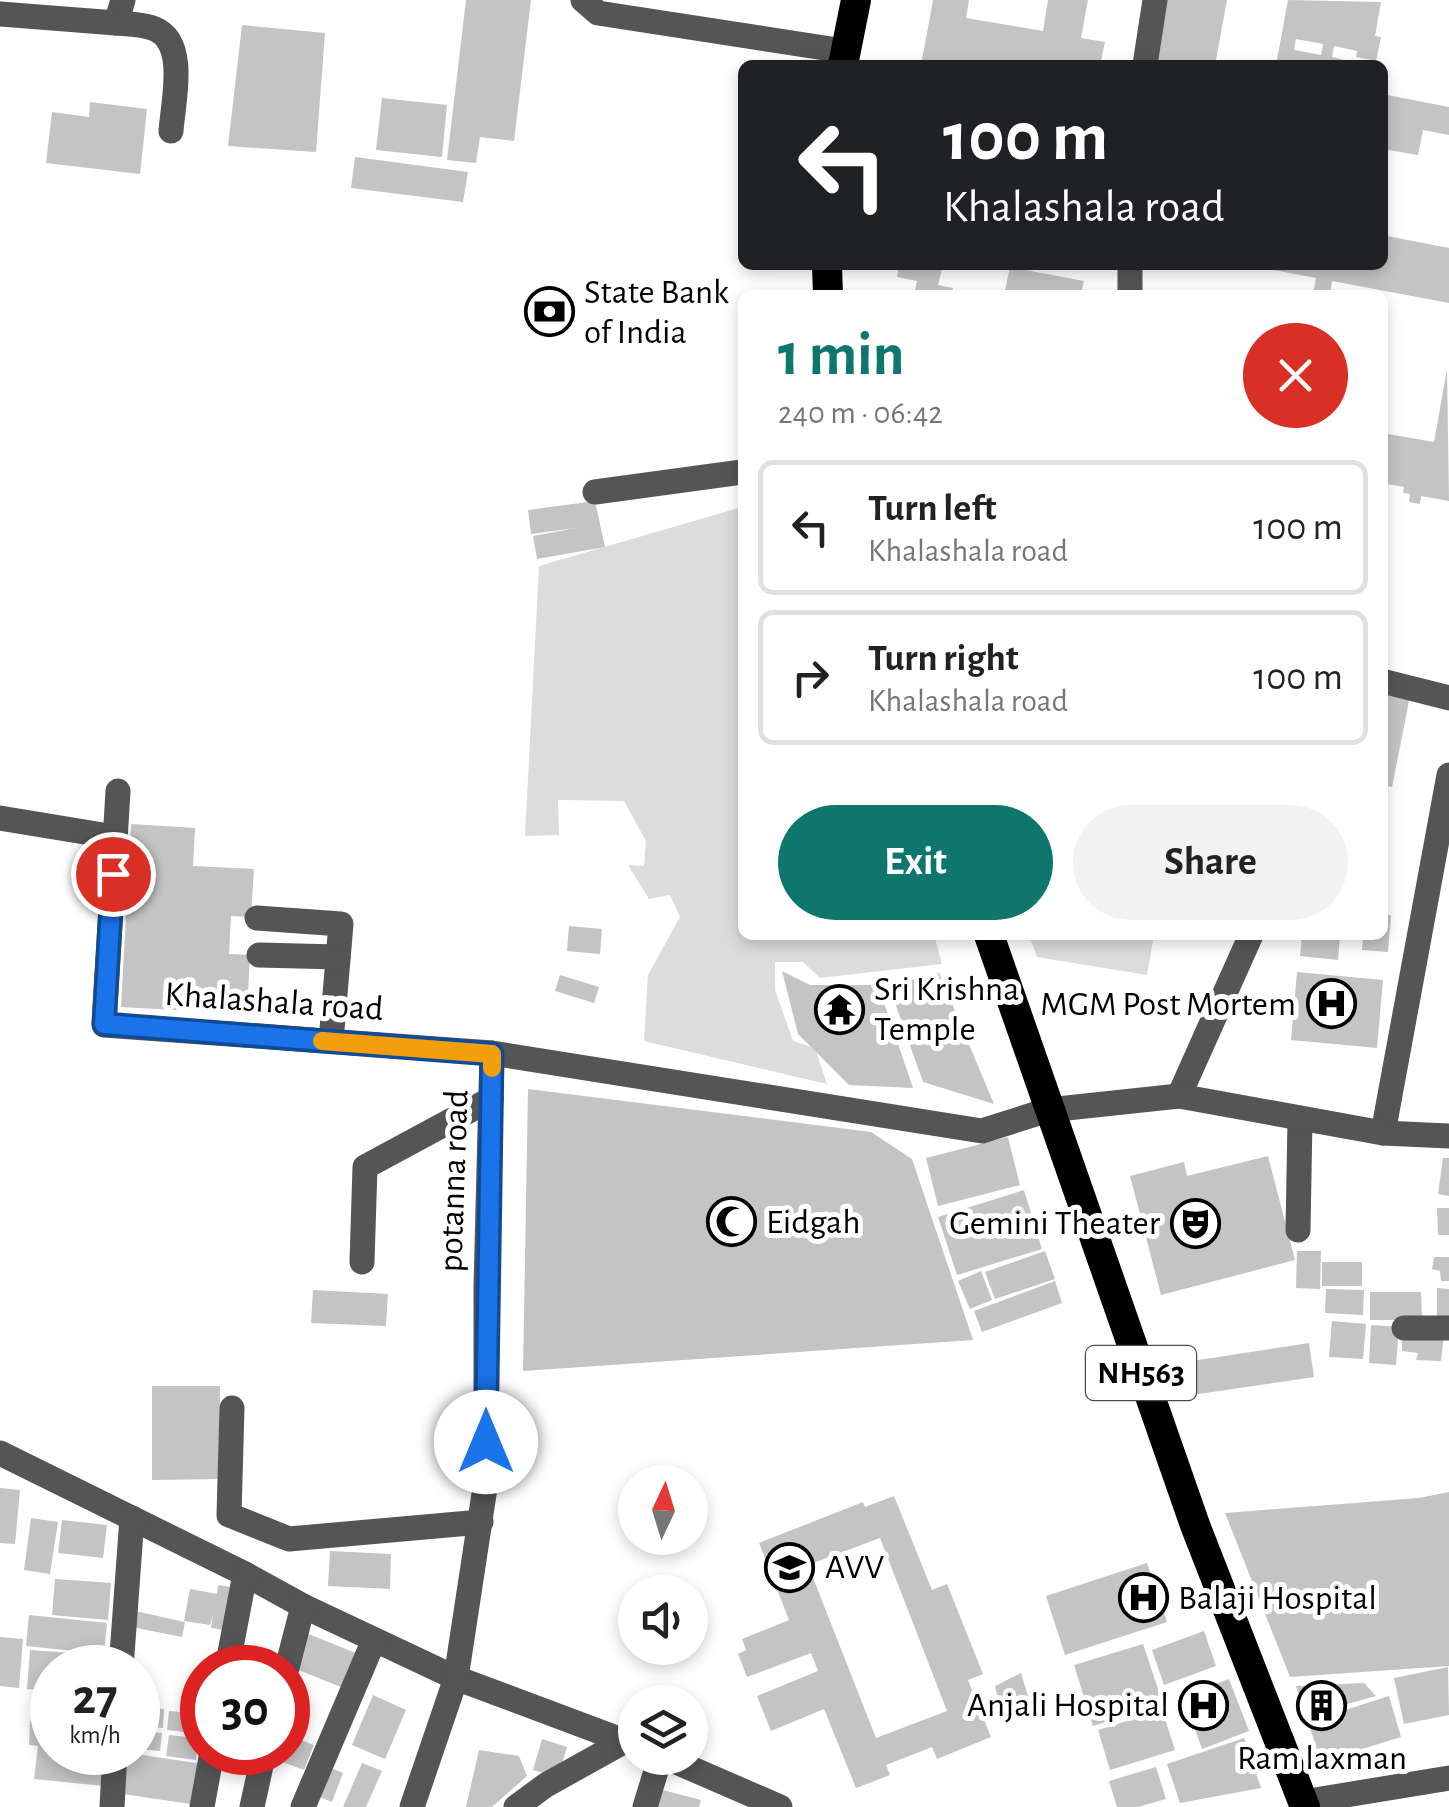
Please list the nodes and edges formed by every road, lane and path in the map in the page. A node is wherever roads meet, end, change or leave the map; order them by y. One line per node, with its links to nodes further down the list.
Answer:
1 (583, 0): 6 (street)
2 (856, 0): 6 (highway)
3 (1155, 0): 7 (street)
4 (120, 12): 5 (street); 8 (street)
5 (0, 14)
6 (844, 58)
7 (1145, 60)
8 (170, 131)
9 (738, 473): 10 (street)
10 (596, 492)
11 (1388, 683): 12 (street)
12 (1449, 698)
13 (1449, 776): 28 (street)
14 (118, 791): 16 (street, Khalashala road)
15 (0, 818): 16 (street)
16 (115, 837): 22 (street, Khalashala road)
17 (258, 918): 21 (street)
18 (991, 940): 26 (highway, NH563)
19 (1249, 940): 24 (street)
20 (259, 955): 21 (street)
21 (338, 957): 22 (street)
22 (331, 1041): 23 (street, Khalashala road)
23 (492, 1054): 25 (street, potanna road); 26 (street, potanna road)
24 (1179, 1096): 26 (street, potanna road); 27 (street, potanna road)
25 (491, 1099): 31 (street); 37 (street, potanna road)
26 (1048, 1110): 53 (highway, NH563)
27 (1300, 1119): 28 (street, potanna road); 30 (street)
28 (1383, 1133): 29 (street, potanna road)
29 (1449, 1136)
30 (1298, 1230)
31 (362, 1262)
32 (1404, 1328): 33 (street)
33 (1449, 1328)
34 (232, 1408): 37 (street)
35 (0, 1453): 36 (street)
36 (132, 1518): 38 (street); 41 (street)
37 (481, 1522): 44 (street, potanna road)
38 (245, 1574): 39 (street); 42 (street)
39 (303, 1606): 40 (street); 43 (street)
40 (374, 1640): 44 (street); 57 (street)
41 (123, 1645)
42 (231, 1645)
43 (293, 1645)
44 (456, 1678): 45 (street); 58 (street, potanna road)
45 (618, 1739)
46 (618, 1749): 59 (street)
47 (114, 1775): 54 (street)
48 (208, 1775): 55 (street)
49 (259, 1775): 56 (street)
50 (657, 1775): 60 (street)
51 (704, 1775): 61 (street)
52 (1449, 1778): 53 (street)
53 (1304, 1805)
54 (112, 1807)
55 (202, 1807)
56 (252, 1807)
57 (303, 1807)
58 (412, 1807)
59 (516, 1807)
60 (645, 1807)
61 (780, 1807)

